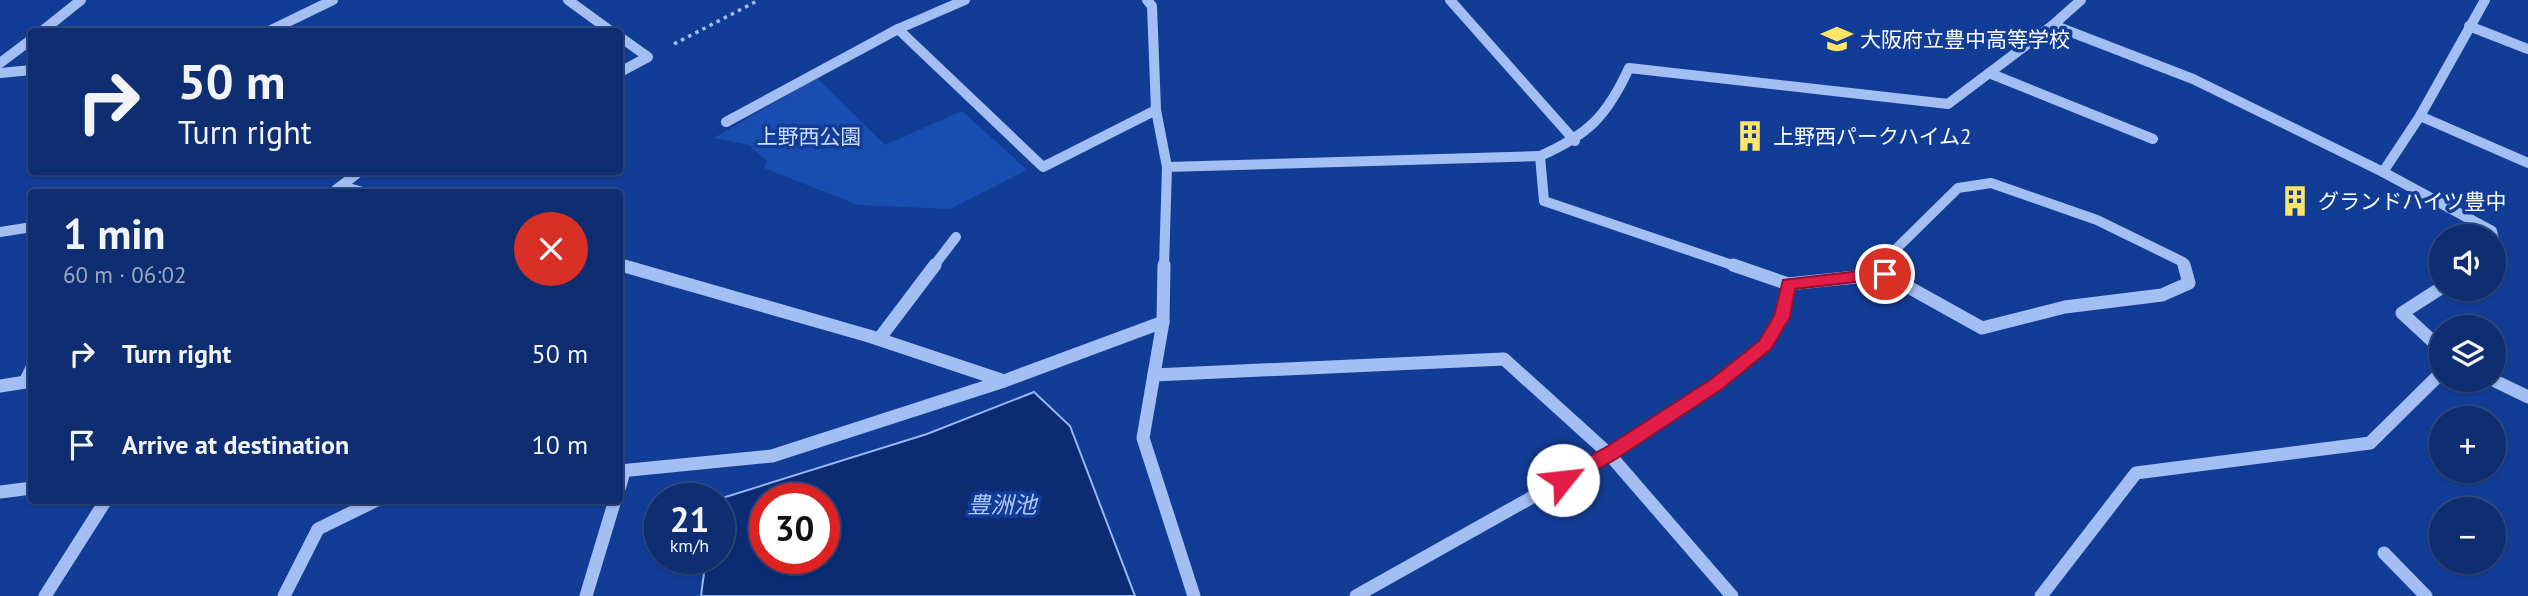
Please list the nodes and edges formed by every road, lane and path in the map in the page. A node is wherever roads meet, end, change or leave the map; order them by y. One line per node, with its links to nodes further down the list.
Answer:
1 (81, 0): 12 (street)
2 (333, 0): 13 (street)
3 (568, 0): 14 (street)
4 (759, 0): 19 (path)
5 (965, 0): 15 (street)
6 (1146, 0): 25 (street)
7 (1450, 0): 29 (street)
8 (2081, 0): 10 (street)
9 (2485, 0): 11 (street)
10 (2053, 25): 24 (street); 33 (street)
11 (2469, 26): 18 (street); 26 (street)
12 (46, 28)
13 (275, 28)
14 (606, 28)
15 (898, 29): 25 (street); 27 (street)
16 (623, 39): 19 (street)
17 (28, 42): 20 (street)
18 (2528, 49)
19 (648, 57): 22 (street)
20 (0, 63)
21 (28, 70): 23 (street)
22 (623, 70)
23 (0, 73)
24 (1989, 73): 28 (street); 29 (street)
25 (1156, 110): 32 (street)
26 (2420, 116): 31 (street); 33 (street)
27 (726, 122)
28 (2153, 139)
29 (1575, 141): 30 (street)
30 (1540, 156): 32 (street); 42 (street)
31 (2528, 163)
32 (1167, 167): 44 (street)
33 (2383, 172): 36 (street)
34 (355, 175): 35 (street)
35 (337, 189)
36 (2479, 224)
37 (28, 228): 38 (street)
38 (0, 232)
39 (956, 237): 46 (street)
40 (623, 266): 46 (street)
41 (1885, 274): 41 (street); 42 (street)
42 (1788, 284): 54 (street)
43 (2429, 296): 45 (street)
44 (1163, 322): 47 (street); 49 (street)
45 (2429, 338)
46 (879, 339): 49 (street)
47 (1154, 375): 54 (street); 65 (street)
48 (28, 381): 51 (street)
49 (1004, 381): 55 (street)
50 (2429, 385): 68 (street)
51 (0, 386)
52 (2506, 386): 53 (street)
53 (2528, 397)
54 (1609, 454): 66 (street); 67 (street)
55 (623, 471)
56 (28, 488): 57 (street)
57 (0, 492)
58 (103, 504): 62 (street)
59 (369, 504): 63 (street)
60 (614, 504): 64 (street)
61 (2384, 553): 69 (street)
62 (45, 596)
63 (284, 596)
64 (586, 596)
65 (1194, 596)
66 (1356, 596)
67 (1732, 596)
68 (2041, 596)
69 (2426, 596)

